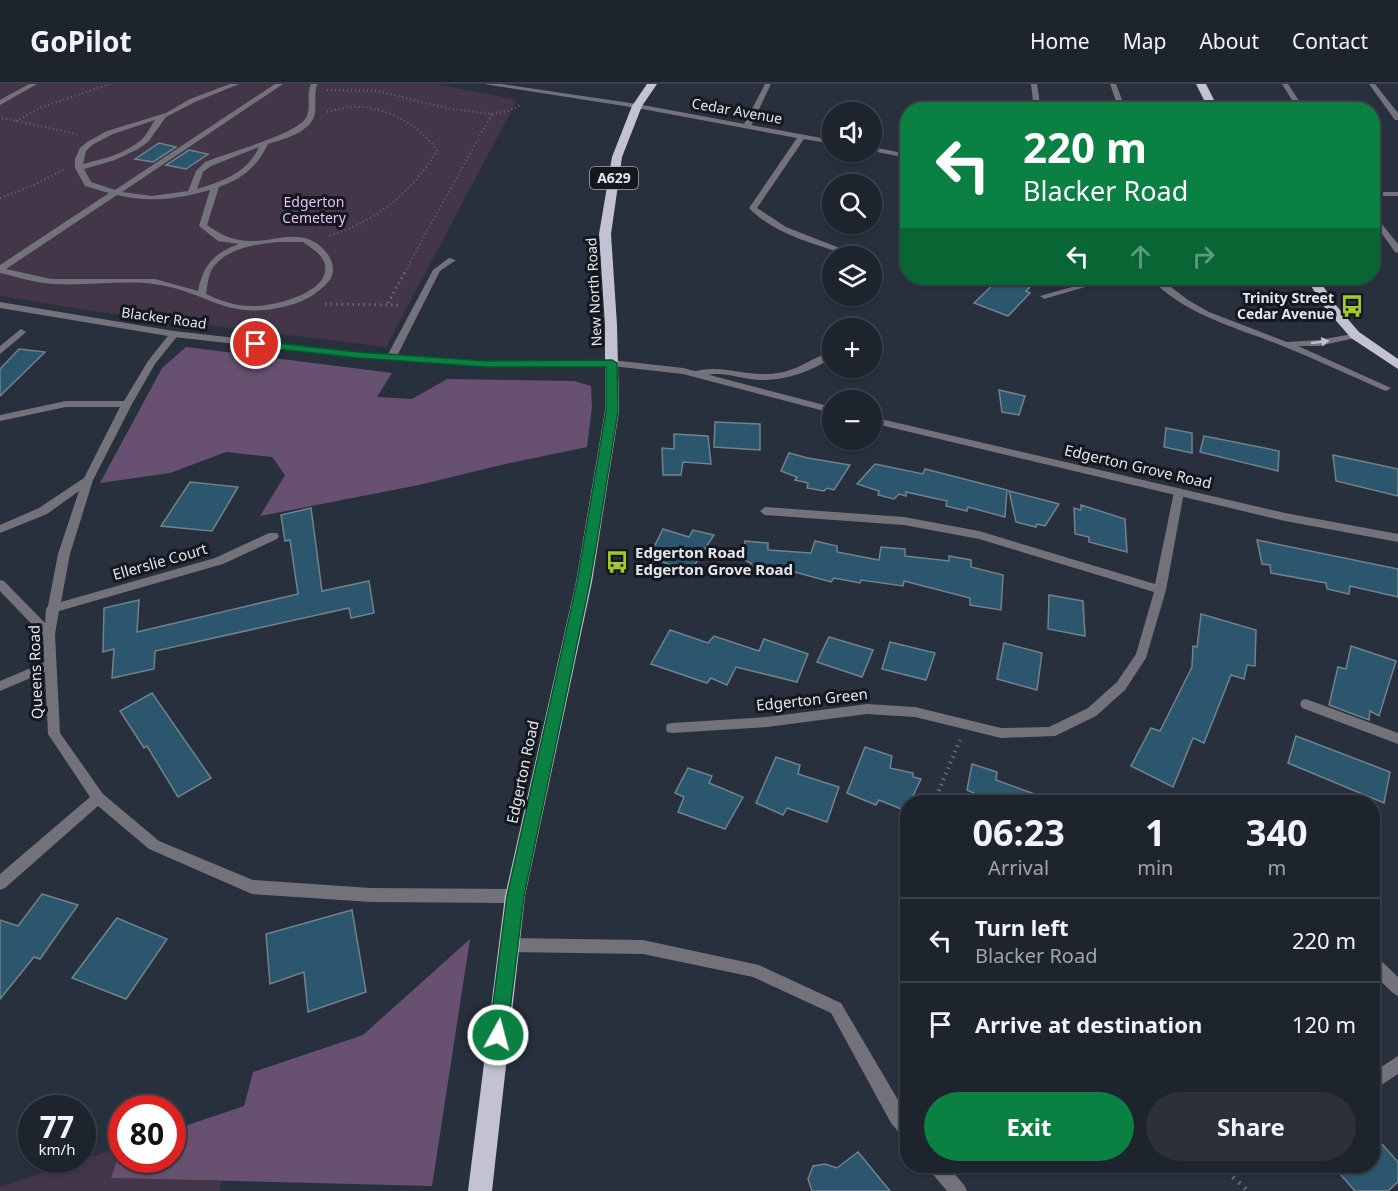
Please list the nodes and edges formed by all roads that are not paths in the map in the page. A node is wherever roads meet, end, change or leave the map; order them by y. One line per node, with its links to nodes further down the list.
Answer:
1 (34, 84): 17 (street)
2 (236, 84): 19 (street)
3 (280, 84): 29 (street)
4 (487, 84): 18 (street, Cedar Avenue)
5 (652, 84): 18 (highway, New North Road / A629)
6 (768, 84): 21 (street)
7 (1034, 84): 13 (street)
8 (1113, 84): 14 (street)
9 (1202, 84): 15 (highway)
10 (1285, 84): 16 (street)
11 (1372, 84): 20 (street)
12 (313, 86): 24 (street)
13 (1037, 102)
14 (1120, 102)
15 (1210, 102)
16 (1297, 102)
17 (0, 103)
18 (638, 106): 21 (street, Cedar Avenue); 52 (highway, New North Road / A629)
19 (172, 112): 27 (street); 27 (street)
20 (1398, 118)
21 (747, 126): 22 (street, Cedar Avenue)
22 (802, 136): 23 (street, Cedar Avenue); 35 (street)
23 (822, 140)
24 (264, 143): 28 (street); 30 (street)
25 (882, 151): 26 (street)
26 (900, 154)
27 (79, 165): 29 (street)
28 (215, 186): 30 (street); 34 (street)
29 (112, 193): 30 (street); 38 (street)
30 (191, 193)
31 (1386, 194): 32 (street)
32 (1398, 195)
33 (1380, 225): 36 (street)
34 (248, 243): 42 (street); 42 (street)
35 (828, 246)
36 (1398, 250)
37 (452, 260): 50 (street)
38 (0, 269): 42 (street)
39 (1087, 285): 43 (street)
40 (1164, 285): 48 (street)
41 (1316, 285): 47 (highway)
42 (201, 295)
43 (1044, 297)
44 (0, 305): 46 (street, Blacker Road)
45 (21, 332): 49 (street)
46 (174, 334): 50 (street, Blacker Road); 56 (street, Queens Road)
47 (1354, 335): 48 (street, one-way to 47); 53 (highway)
48 (1285, 344): 55 (street)
49 (0, 351)
50 (391, 358): 52 (street, Blacker Road)
51 (822, 360): 54 (street)
52 (612, 363): 54 (street); 77 (highway, Edgerton Road / A629)
53 (1398, 365)
54 (696, 374): 57 (street)
55 (1386, 388)
56 (127, 404): 58 (street); 60 (street, Queens Road)
57 (822, 407)
58 (0, 417)
59 (882, 422): 61 (street, Edgerton Grove Road)
60 (88, 480): 63 (street); 68 (street, Queens Road)
61 (1179, 492): 65 (street, Edgerton Grove Road); 67 (street, Edgerton Green)
62 (765, 512): 67 (street)
63 (0, 529)
64 (273, 536): 68 (street, Ellerslie Court)
65 (1398, 538)
66 (0, 584): 69 (street)
67 (1160, 590): 73 (street, Edgerton Green)
68 (52, 609): 69 (street, Queens Road)
69 (49, 634): 70 (street, Queens Road)
70 (50, 665): 71 (street); 75 (street, Queens Road)
71 (0, 686)
72 (1306, 704): 74 (street)
73 (672, 728)
74 (1398, 739)
75 (99, 798): 76 (street); 77 (street, Queens Road)
76 (0, 883)
77 (515, 896): 78 (highway, Edgerton Road / A629)
78 (509, 945): 83 (street); 85 (highway, Edgerton Road / A629)
79 (1380, 970): 80 (street)
80 (1398, 988)
81 (1398, 1064): 82 (street)
82 (1380, 1077)
83 (900, 1121)
84 (943, 1173): 86 (street)
85 (480, 1191)
86 (958, 1191)

